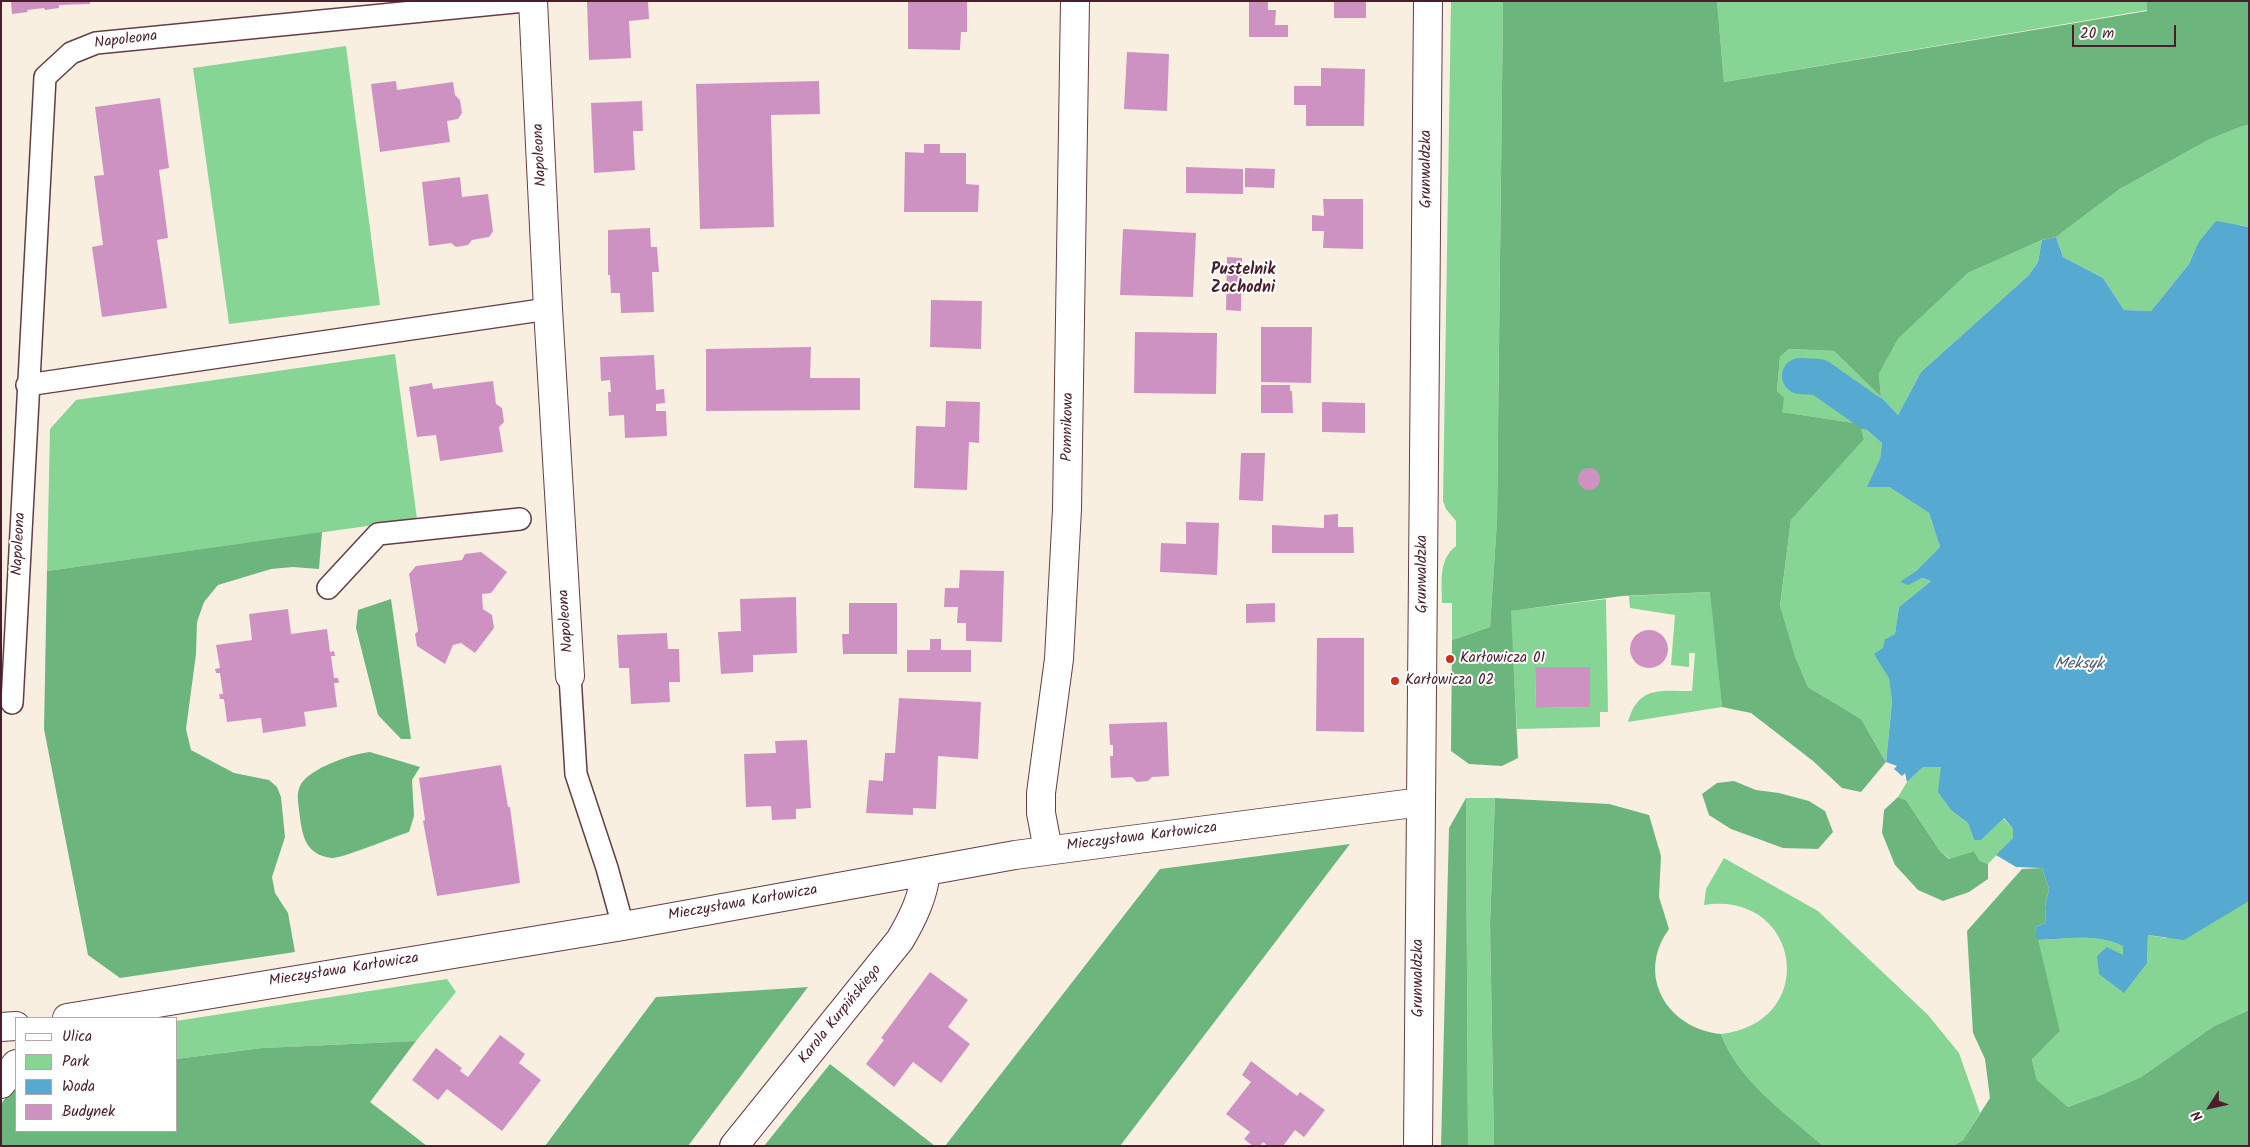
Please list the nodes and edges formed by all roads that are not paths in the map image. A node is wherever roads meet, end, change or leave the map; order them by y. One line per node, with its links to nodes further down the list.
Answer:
1 (525, 1): 6 (lane, Napoleona)
2 (533, 1): 5 (street, Napoleona)
3 (1075, 1): 12 (street, Pomnikowa)
4 (1428, 1): 11 (street, Grunwaldzka)
5 (548, 309): 6 (lane); 9 (street, Napoleona)
6 (27, 385): 10 (lane, Napoleona)
7 (520, 519): 8 (lane)
8 (328, 588)
9 (570, 676): 14 (lane, Napoleona)
10 (12, 703)
11 (1421, 802): 12 (street, Mieczysława Karłowicza); 21 (street, Grunwaldzka)
12 (1048, 850): 13 (street, Mieczysława Karłowicza)
13 (926, 872): 14 (street, Mieczysława Karłowicza); 20 (street, Karola Kurpińskiego)
14 (623, 926): 15 (street, Mieczysława Karłowicza)
15 (73, 1017)
16 (15, 1026): 17 (street)
17 (1, 1027)
18 (15, 1065): 19 (street)
19 (1, 1084)
20 (734, 1146)
21 (1418, 1146)

